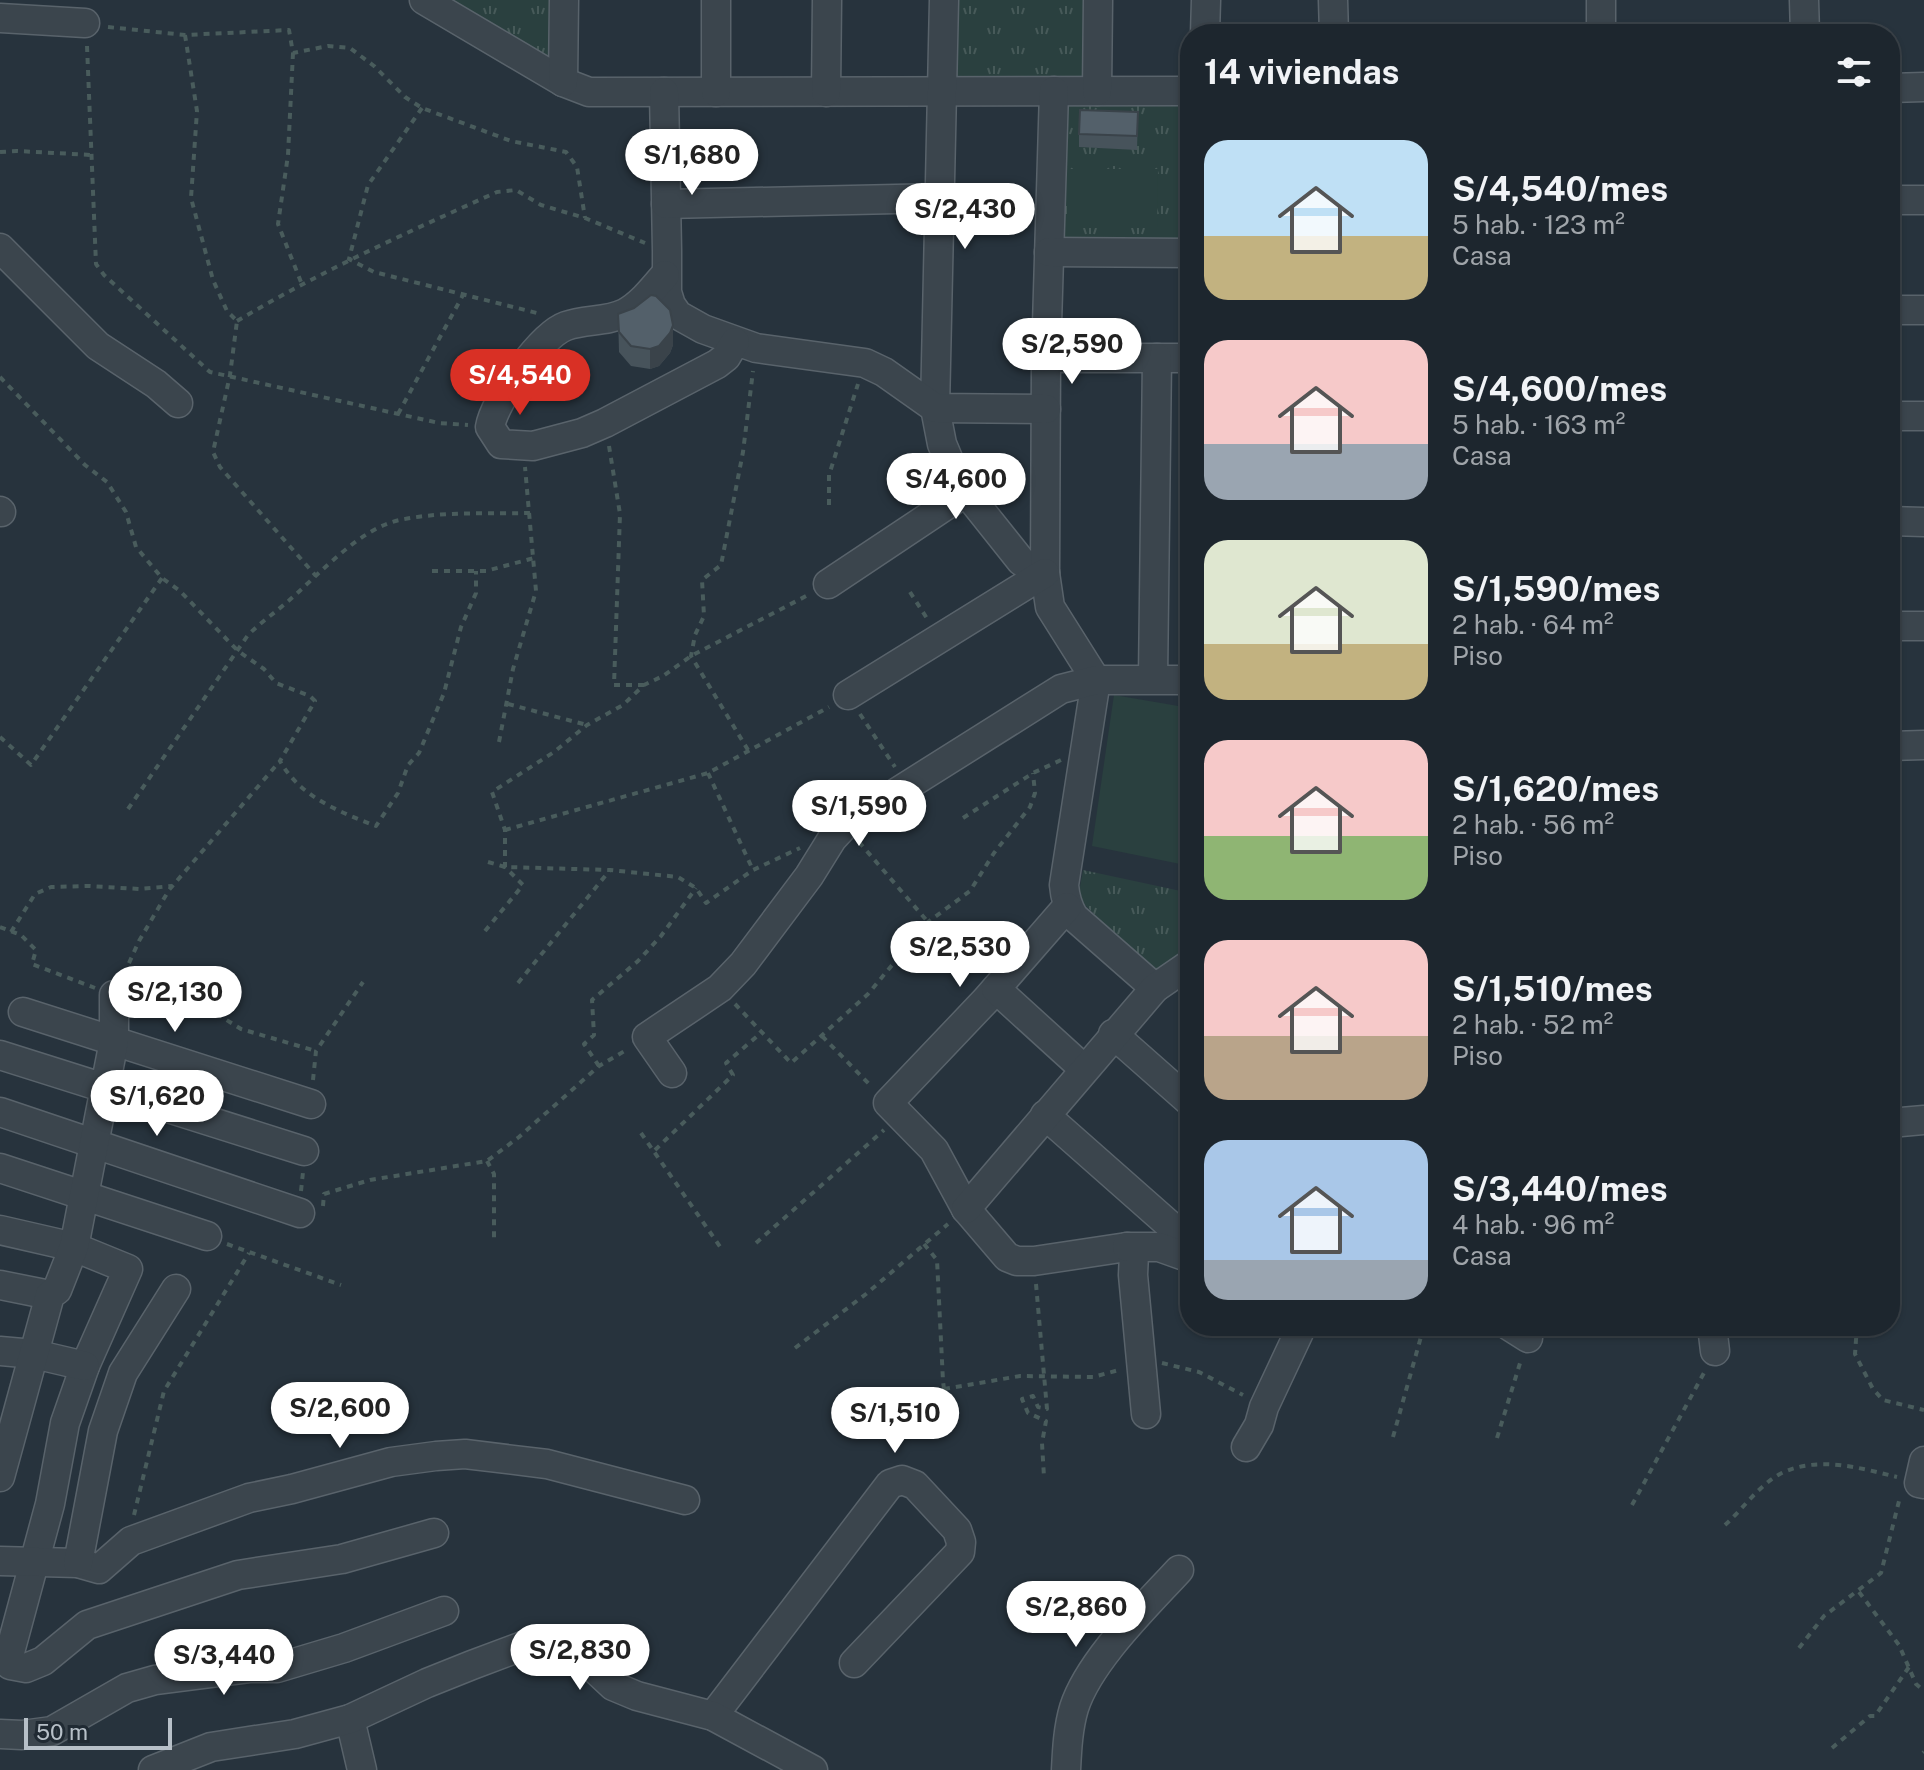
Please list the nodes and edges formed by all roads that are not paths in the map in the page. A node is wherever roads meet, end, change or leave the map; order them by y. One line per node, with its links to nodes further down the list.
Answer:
1 (424, 0): 17 (street)
2 (564, 0): 17 (street)
3 (716, 0): 25 (street)
4 (827, 0): 26 (street)
5 (944, 0): 20 (street)
6 (1098, 0): 22 (street)
7 (1206, 0): 13 (street)
8 (1333, 0): 14 (street)
9 (1601, 0): 15 (street)
10 (1804, 0): 16 (street)
11 (0, 18): 12 (street)
12 (85, 23)
13 (1205, 24)
14 (1334, 24)
15 (1601, 24)
16 (1805, 24)
17 (576, 87): 24 (street)
18 (1924, 87): 19 (street)
19 (1900, 88)
20 (944, 91): 21 (street); 26 (street); 27 (street)
21 (1054, 91): 22 (street); 32 (street)
22 (1097, 91): 23 (street)
23 (1180, 91)
24 (664, 92): 25 (street); 30 (street)
25 (716, 92): 26 (street)
26 (826, 92)
27 (941, 198): 30 (street); 42 (street)
28 (1900, 200): 29 (street)
29 (1924, 200)
30 (666, 204): 34 (street)
31 (0, 248): 41 (street)
32 (1049, 252): 33 (street); 38 (street)
33 (1180, 253)
34 (666, 263): 37 (street); 37 (street)
35 (1900, 310): 36 (street)
36 (1924, 310)
37 (745, 345): 42 (street)
38 (1046, 358): 39 (street); 43 (street)
39 (1157, 358): 40 (street); 53 (street)
40 (1180, 358)
41 (178, 403)
42 (935, 408): 43 (street); 46 (street)
43 (1046, 409): 49 (street)
44 (1900, 416): 45 (street)
45 (1924, 416)
46 (966, 492): 49 (street); 50 (street)
47 (1900, 521): 48 (street)
48 (1924, 522)
49 (1045, 573): 54 (street); 56 (street)
50 (828, 584)
51 (1900, 626): 52 (street)
52 (1924, 626)
53 (1153, 679): 54 (street); 55 (street)
54 (1096, 680): 59 (street); 69 (street)
55 (1180, 680)
56 (848, 695)
57 (1924, 745): 58 (street)
58 (1900, 746)
59 (1067, 907): 61 (street); 62 (street)
60 (1180, 971): 61 (street)
61 (1155, 988): 65 (street)
62 (996, 989): 68 (street); 81 (street)
63 (114, 995): 66 (street)
64 (23, 1012): 66 (street)
65 (1113, 1034): 68 (street); 71 (street)
66 (114, 1041): 70 (street); 72 (street)
67 (0, 1055): 70 (street)
68 (1084, 1069): 74 (street)
69 (672, 1073)
70 (105, 1090): 77 (street); 78 (street)
71 (1180, 1093)
72 (311, 1104)
73 (0, 1112): 77 (street)
74 (1045, 1115): 81 (street); 84 (street)
75 (1924, 1120): 76 (street)
76 (1900, 1122)
77 (92, 1143): 80 (street); 82 (street)
78 (304, 1151)
79 (0, 1168): 80 (street)
80 (84, 1196): 85 (street); 86 (street)
81 (966, 1209): 87 (street)
82 (300, 1213)
83 (0, 1230): 86 (street)
84 (1180, 1234)
85 (207, 1236)
86 (74, 1247): 91 (street); 95 (street)
87 (1127, 1247): 88 (street); 96 (street)
88 (1180, 1254)
89 (0, 1285): 91 (street)
90 (176, 1289): 103 (street)
91 (50, 1295): 94 (street)
92 (1293, 1336): 97 (street)
93 (0, 1351): 94 (street)
94 (34, 1354): 95 (street); 98 (street)
95 (85, 1366): 102 (street)
96 (1146, 1414)
97 (1246, 1447)
98 (0, 1477)
99 (685, 1500): 103 (street)
100 (434, 1533): 102 (street)
101 (0, 1561): 102 (street)
102 (35, 1562): 103 (street)
103 (78, 1563)
104 (1179, 1570): 113 (street)
105 (444, 1611): 109 (street)
106 (854, 1663): 107 (street)
107 (713, 1716): 108 (street); 112 (street)
108 (350, 1719): 110 (street); 111 (street)
109 (0, 1734)
110 (153, 1770)
111 (362, 1770)
112 (813, 1770)
113 (1066, 1770)

